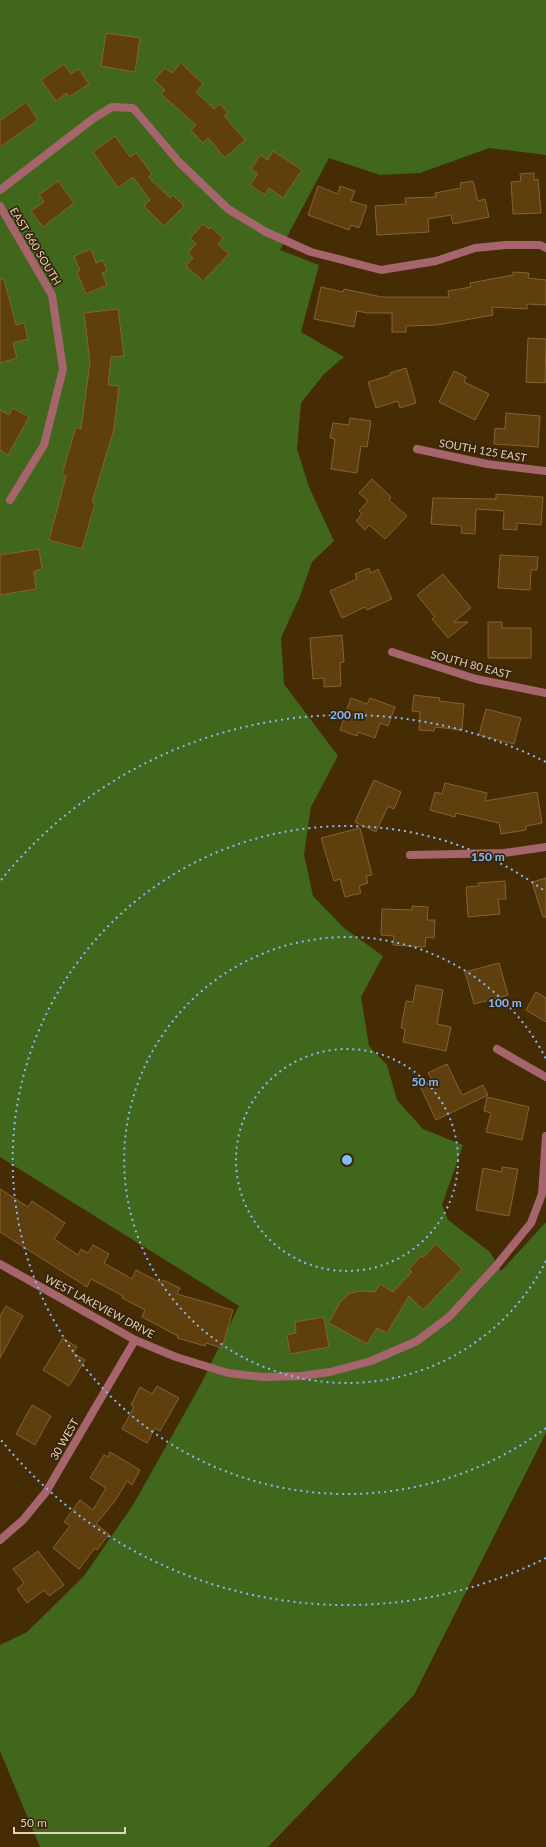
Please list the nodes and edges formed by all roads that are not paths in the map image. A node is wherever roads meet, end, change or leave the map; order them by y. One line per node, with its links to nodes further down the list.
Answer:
1 (0, 190): 3 (street)
2 (0, 206): 6 (street, EAST 660 SOUTH)
3 (546, 248)
4 (417, 449): 5 (street, SOUTH 125 EAST)
5 (546, 471)
6 (10, 500)
7 (392, 652): 8 (street, SOUTH 80 EAST)
8 (546, 692)
9 (546, 848): 10 (street)
10 (410, 856)
11 (497, 1049): 12 (street)
12 (546, 1077)
13 (546, 1136): 15 (street, WEST LAKEVIEW DRIVE)
14 (0, 1264): 15 (street, WEST LAKEVIEW DRIVE)
15 (135, 1340): 16 (street, 30 WEST)
16 (0, 1540)

